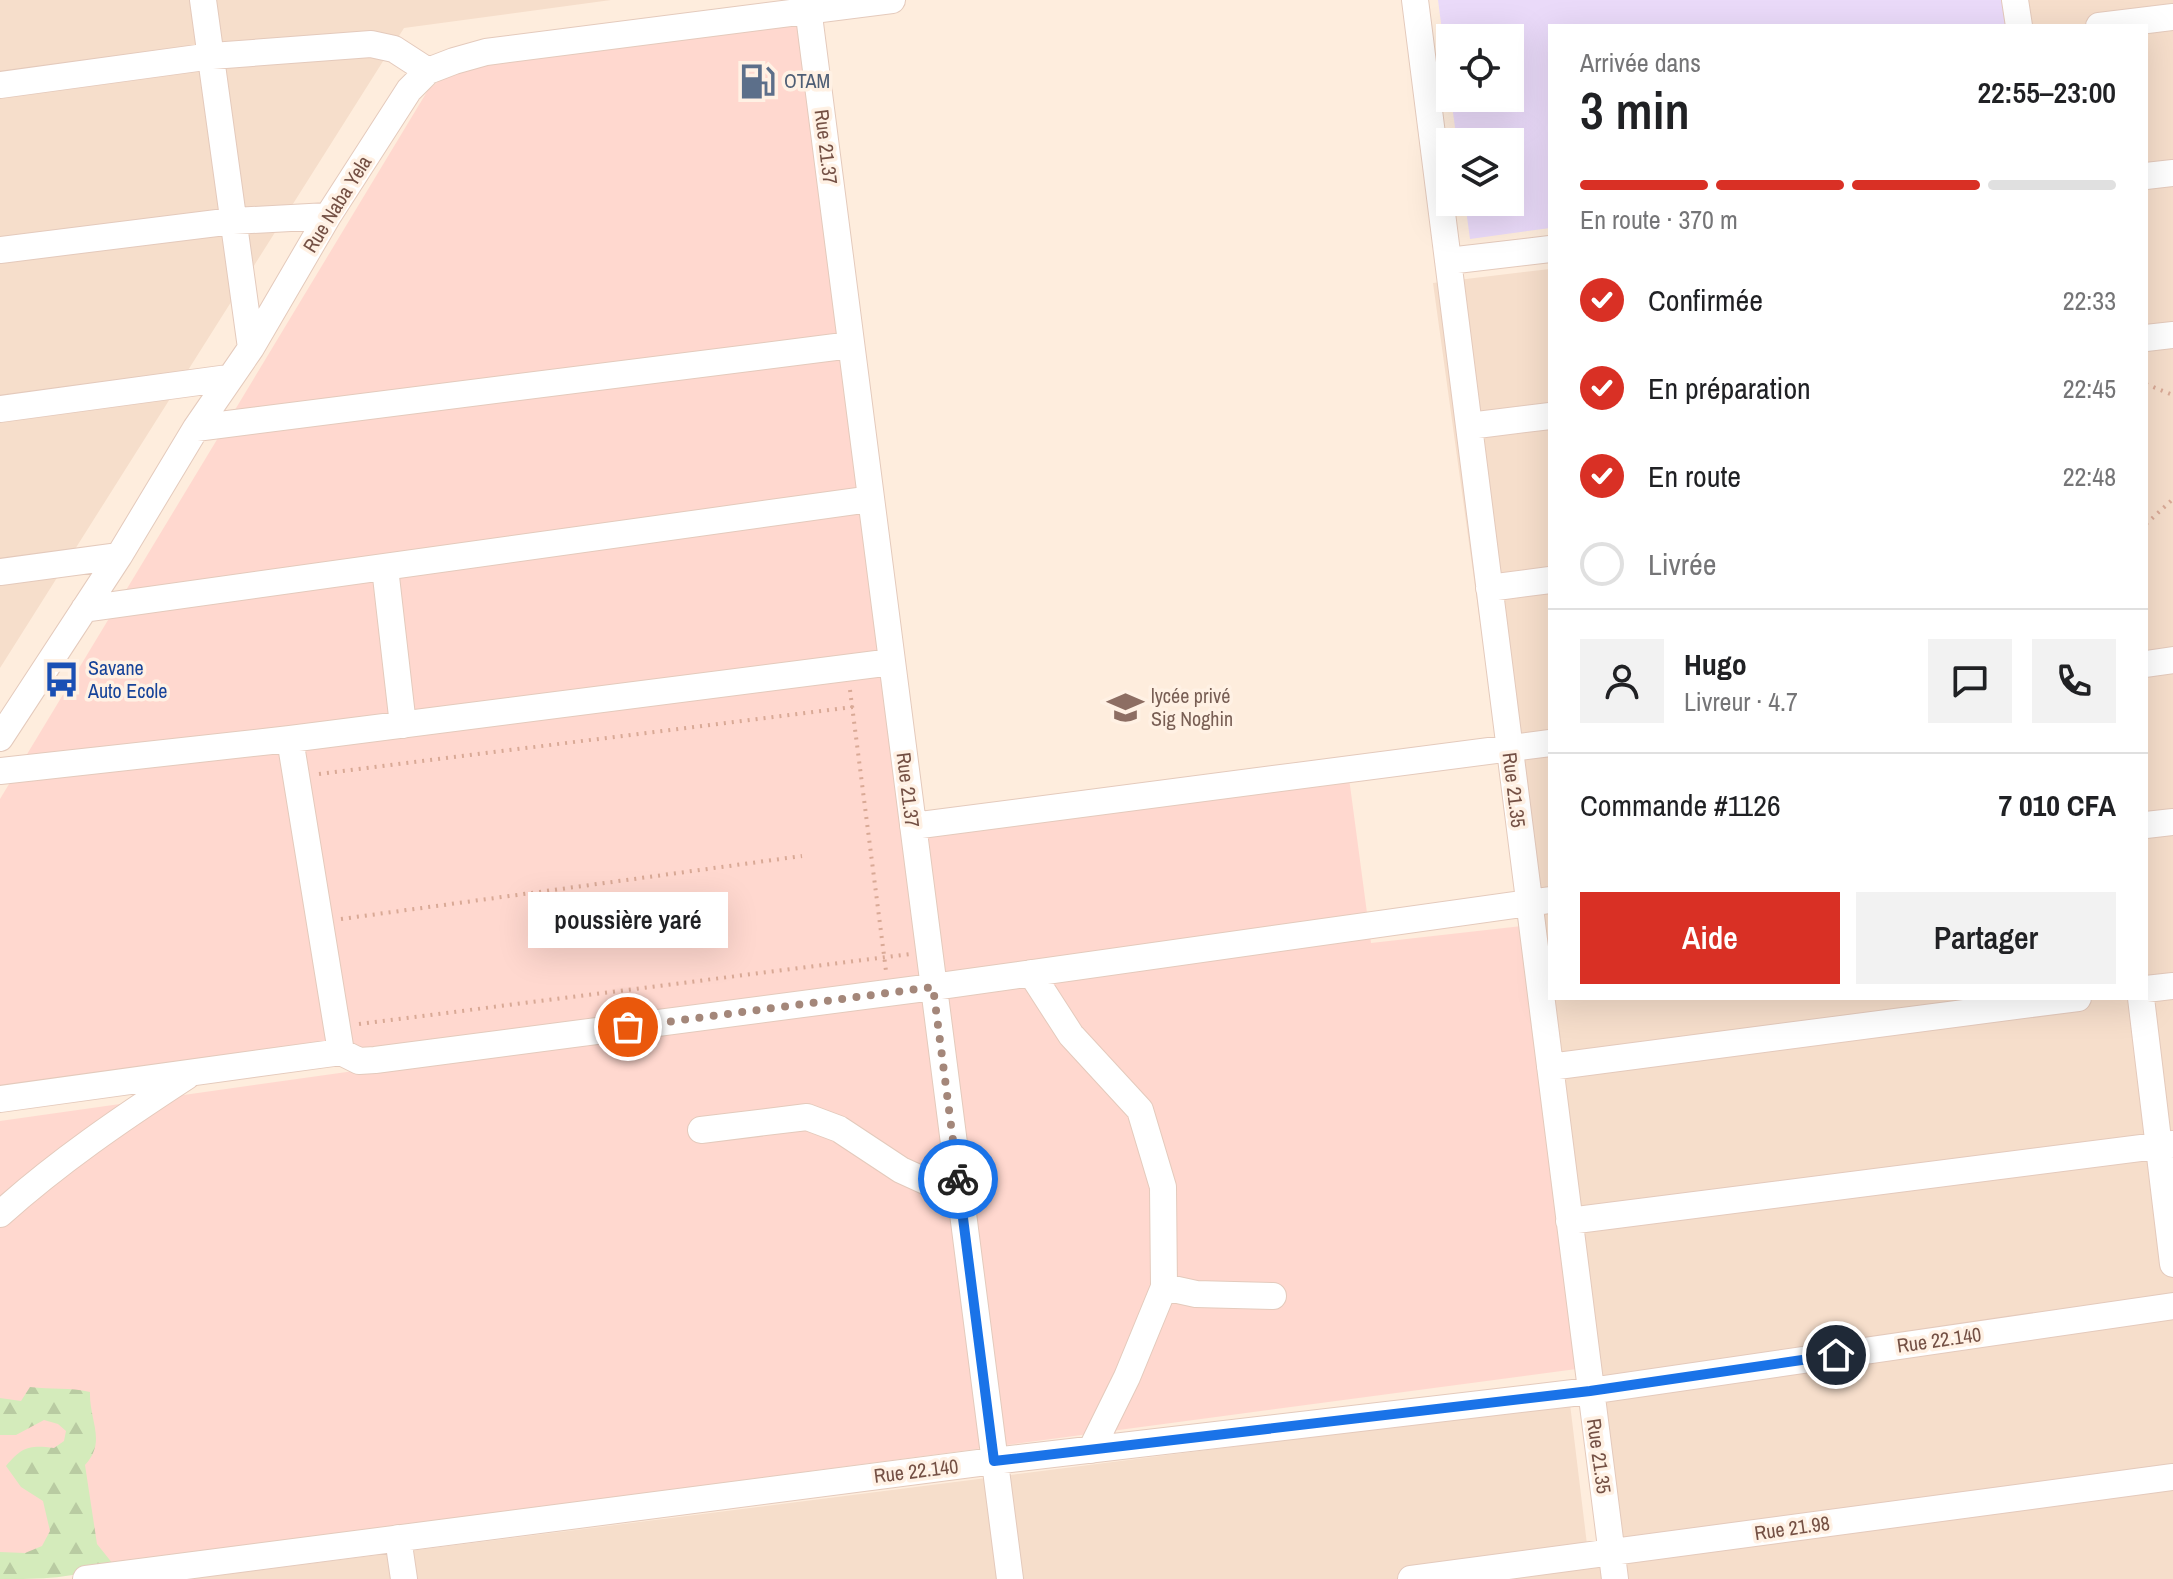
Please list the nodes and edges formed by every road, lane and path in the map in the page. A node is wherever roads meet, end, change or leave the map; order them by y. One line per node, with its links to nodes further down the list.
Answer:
1 (203, 0): 9 (street)
2 (892, 0): 5 (street, Rue Naba Yela)
3 (1415, 0): 18 (street, Rue 21.35)
4 (2015, 0): 7 (street)
5 (808, 6): 10 (street, Rue Naba Yela); 21 (street, Rue 21.37)
6 (2173, 17): 8 (street)
7 (2019, 24)
8 (2115, 24)
9 (212, 56): 10 (street); 11 (street); 15 (street)
10 (428, 71): 14 (street, Rue Naba Yela)
11 (0, 85)
12 (2173, 173): 13 (street)
13 (2148, 176)
14 (328, 216): 15 (street); 22 (street, Rue Naba Yela)
15 (233, 221): 17 (street); 22 (street)
16 (1548, 249): 18 (street)
17 (0, 250)
18 (1448, 261): 28 (street, Rue 21.35)
19 (2173, 335): 20 (street)
20 (2148, 338)
21 (851, 345): 29 (street); 30 (street, Rue 21.37)
22 (251, 348): 23 (street, Rue Naba Yela)
23 (228, 378): 26 (street); 29 (street, Rue Naba Yela)
24 (2148, 385): 25 (path)
25 (2173, 395)
26 (0, 409)
27 (1548, 416): 28 (street)
28 (1469, 426): 37 (street, Rue 21.35)
29 (196, 428): 33 (street, Rue Naba Yela)
30 (871, 499): 34 (street); 40 (street, Rue 21.37)
31 (2173, 499): 32 (path)
32 (2148, 522)
33 (119, 556): 35 (street); 38 (street, Rue Naba Yela)
34 (385, 568): 38 (street); 44 (street)
35 (0, 572)
36 (1548, 580): 37 (street)
37 (1489, 588): 48 (street, Rue 21.35)
38 (84, 609): 45 (street, Rue Naba Yela)
39 (2173, 660): 41 (street)
40 (892, 662): 42 (street); 53 (street, Rue 21.37)
41 (2148, 664)
42 (846, 668): 43 (path); 44 (street)
43 (853, 707): 50 (path); 58 (path)
44 (403, 725): 46 (street)
45 (2, 733)
46 (290, 739): 49 (street); 50 (street)
47 (1548, 743): 48 (street)
48 (1509, 749): 53 (street); 55 (street, Rue 21.35)
49 (0, 771)
50 (296, 777): 56 (street)
51 (2173, 822): 52 (street)
52 (2148, 825)
53 (913, 826): 57 (street, Rue 21.37)
54 (802, 856): 56 (path)
55 (1539, 902): 59 (street); 67 (street, Rue 21.35)
56 (320, 922): 66 (street)
57 (929, 952): 58 (path); 61 (street, Rue 21.37)
58 (884, 957): 63 (path); 66 (path)
59 (1031, 973): 61 (street); 76 (street)
60 (2173, 986): 62 (street)
61 (933, 987): 63 (street); 72 (street, Rue 21.37)
62 (2148, 989)
63 (888, 993): 66 (street)
64 (2063, 1000): 67 (street)
65 (2141, 1000): 71 (street)
66 (339, 1039): 68 (street)
67 (1550, 1067): 74 (street, Rue 21.35)
68 (195, 1071): 69 (street); 73 (street)
69 (0, 1099)
70 (701, 1130): 72 (street)
71 (2165, 1145): 74 (street); 75 (street)
72 (959, 1184): 81 (street, Rue 21.37)
73 (0, 1214)
74 (1569, 1221): 79 (street, Rue 21.35)
75 (2173, 1264)
76 (1164, 1287): 77 (street); 80 (street)
77 (1273, 1296)
78 (2173, 1306): 79 (street, Rue 22.140)
79 (1590, 1391): 80 (street, Rue 22.140); 84 (street, Rue 21.35)
80 (1091, 1450): 81 (street, Rue 22.140)
81 (994, 1461): 83 (street, Rue 22.140); 87 (street, Rue 21.37)
82 (2173, 1477): 84 (street, Rue 21.98)
83 (398, 1538): 85 (street, Rue 22.140); 86 (street)
84 (1612, 1552): 88 (street, Rue 21.98); 89 (street, Rue 21.35)
85 (86, 1579)
86 (404, 1579)
87 (1010, 1579)
88 (1411, 1579)
89 (1615, 1579)

